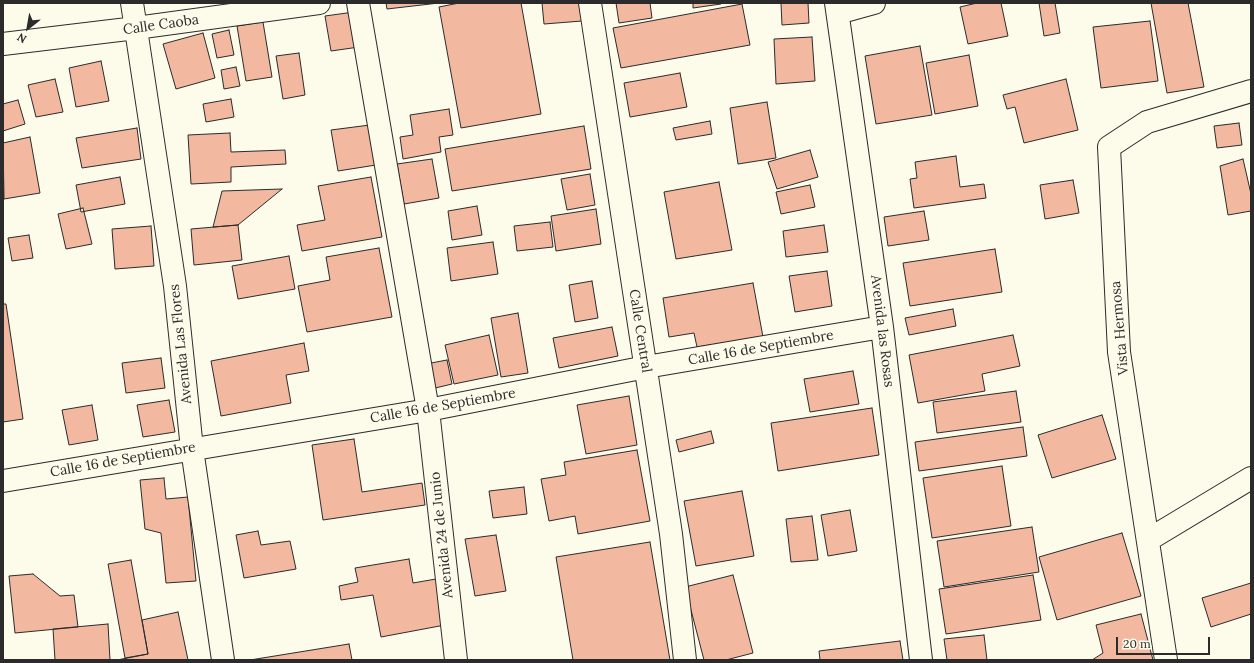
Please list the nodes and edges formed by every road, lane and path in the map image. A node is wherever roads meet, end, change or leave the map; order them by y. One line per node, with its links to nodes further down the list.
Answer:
1 (132, 3): 7 (street, Avenida Las Flores)
2 (319, 3): 7 (street, Calle Caoba)
3 (358, 3): 12 (street, Avenida 24 de Junio)
4 (590, 3): 11 (street, Calle Central)
5 (874, 3): 6 (street)
6 (837, 8): 10 (street, Avenida las Rosas)
7 (136, 28): 8 (street, Calle Caoba); 13 (street, Avenida Las Flores)
8 (3, 44)
9 (1251, 91): 16 (street, Vista Hermosa)
10 (882, 327): 11 (street, Calle 16 de Septiembre); 20 (street, Avenida las Rosas)
11 (646, 367): 12 (street, Calle 16 de Septiembre); 19 (street, Calle Central)
12 (428, 410): 13 (street, Calle 16 de Septiembre); 18 (street, Avenida 24 de Junio)
13 (192, 449): 15 (street, Calle 16 de Septiembre); 17 (street, Avenida Las Flores)
14 (1251, 478): 16 (street)
15 (3, 481)
16 (1148, 540): 21 (street, Vista Hermosa)
17 (223, 660)
18 (456, 660)
19 (685, 660)
20 (921, 660)
21 (1166, 660)

